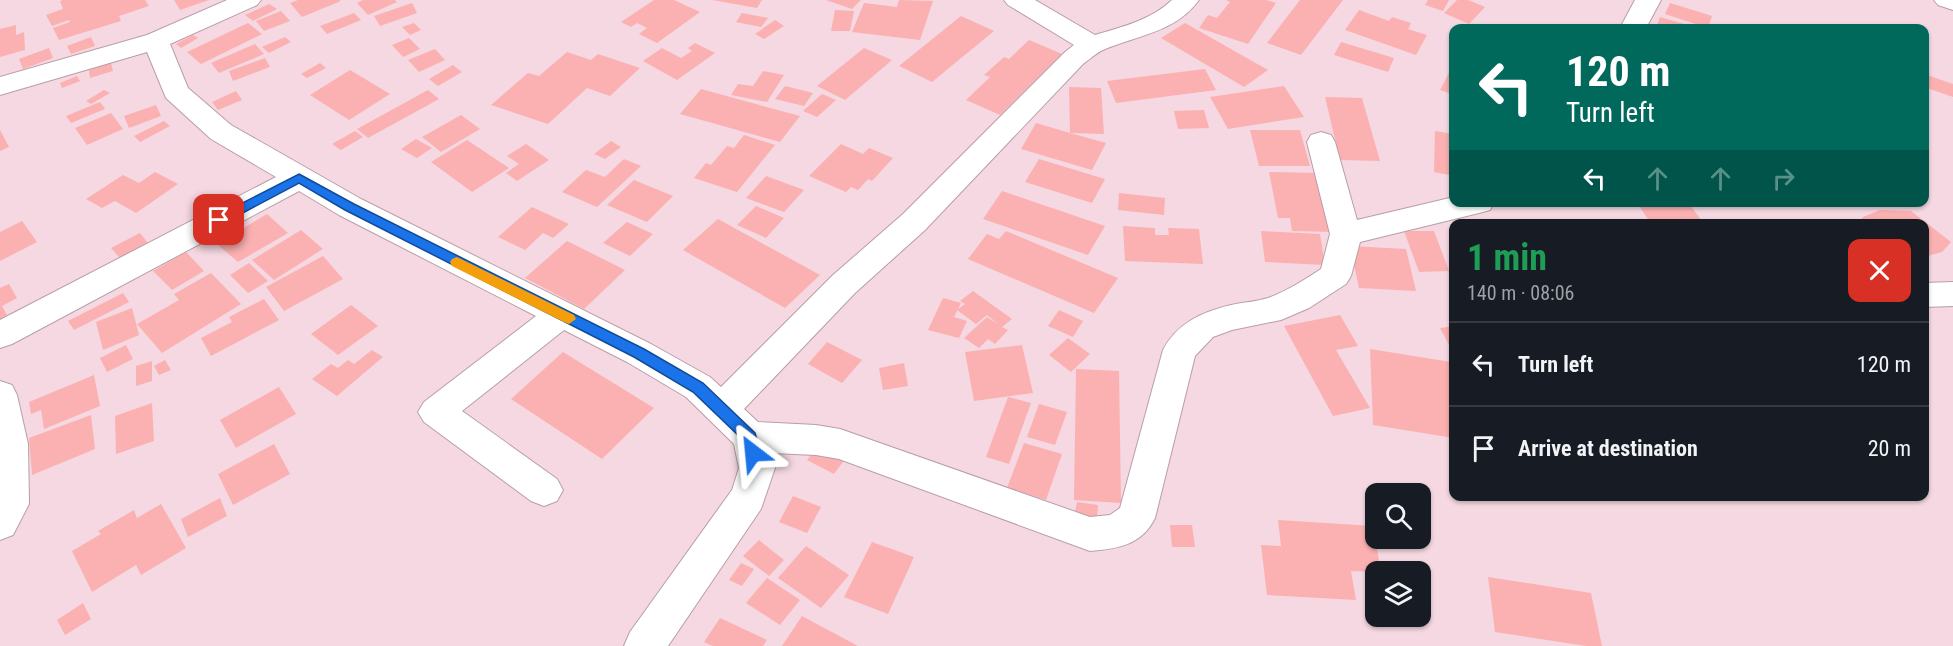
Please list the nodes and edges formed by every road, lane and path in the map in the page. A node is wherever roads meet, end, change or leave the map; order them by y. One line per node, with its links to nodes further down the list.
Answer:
1 (248, 0): 8 (street)
2 (1017, 0): 9 (street)
3 (1186, 0): 9 (street)
4 (1648, 0): 7 (street)
5 (1947, 0): 6 (street)
6 (1953, 2)
7 (1635, 24)
8 (156, 41): 10 (street); 12 (street)
9 (1092, 45): 20 (street)
10 (0, 86)
11 (1321, 142): 14 (street)
12 (299, 178): 17 (street); 18 (street)
13 (1458, 207): 14 (street)
14 (1345, 234): 21 (street)
15 (1953, 294): 16 (street)
16 (1929, 295)
17 (561, 314): 20 (street); 22 (street)
18 (0, 335)
19 (0, 395): 23 (street)
20 (721, 410): 21 (street)
21 (750, 437): 24 (street)
22 (544, 490)
23 (0, 524)
24 (644, 646)

